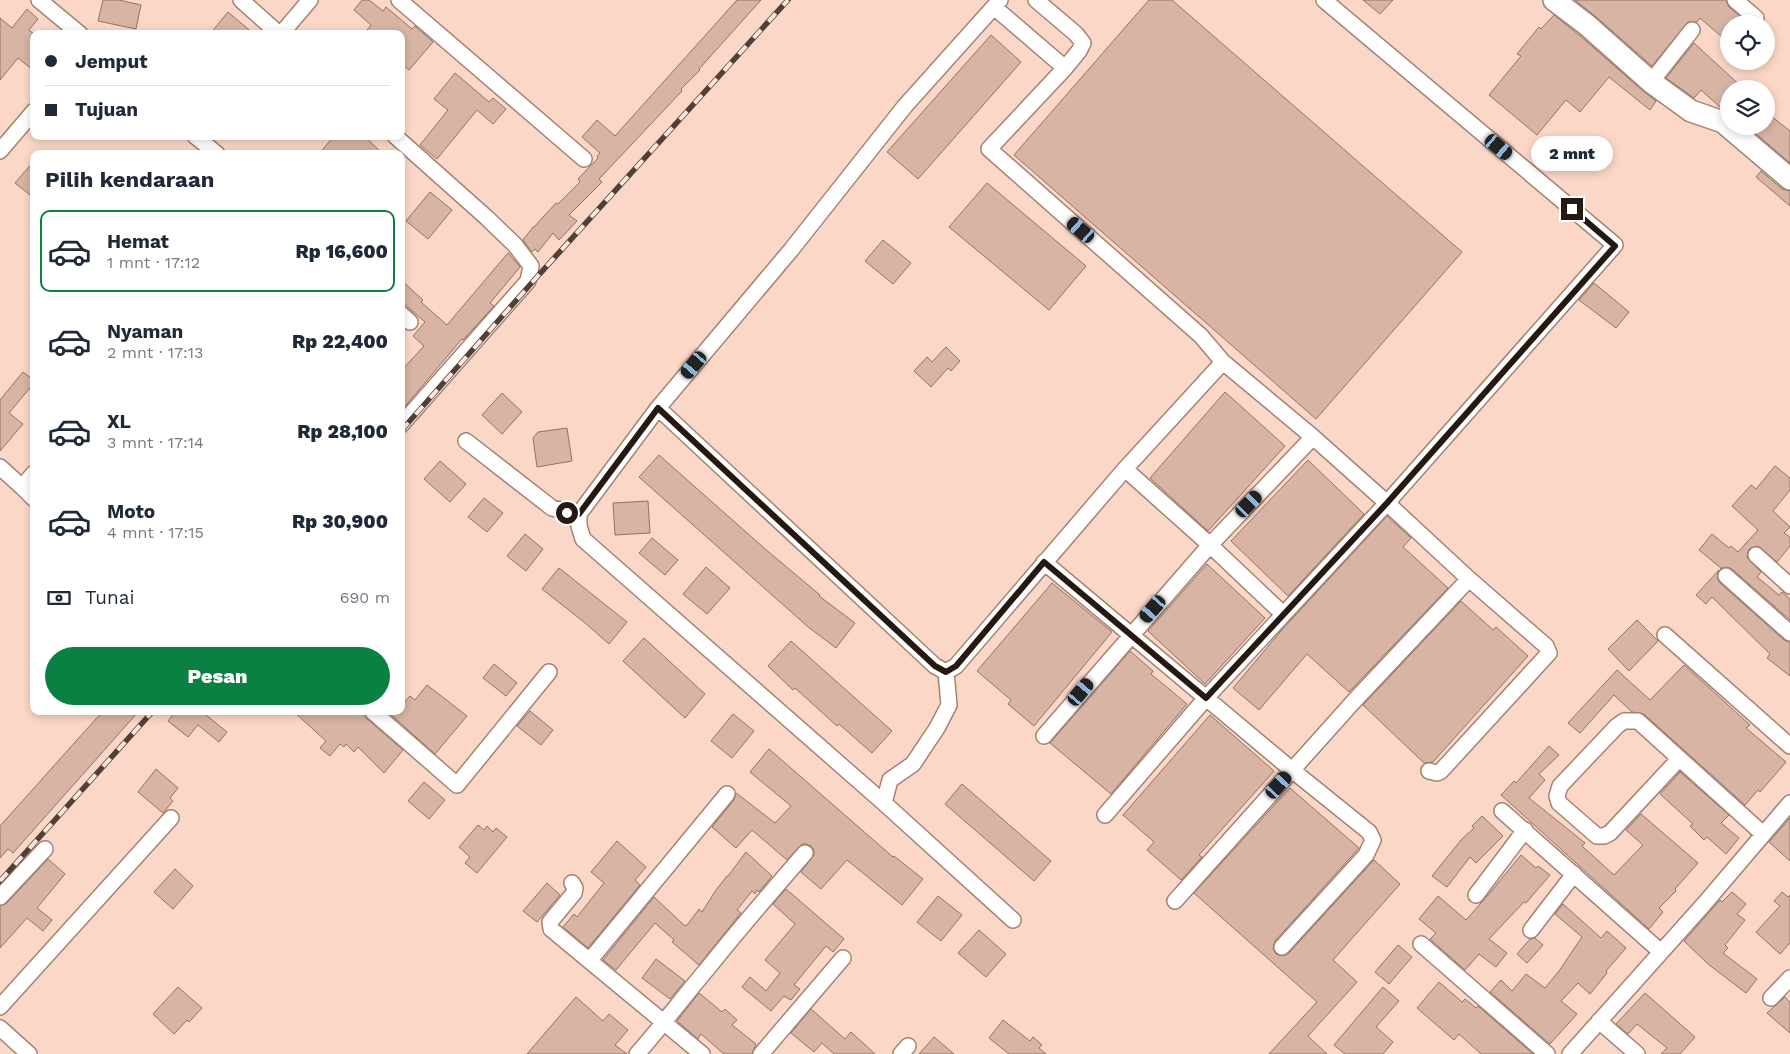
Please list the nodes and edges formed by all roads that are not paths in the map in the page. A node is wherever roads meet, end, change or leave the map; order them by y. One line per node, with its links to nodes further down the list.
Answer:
1 (39, 0): 11 (street)
2 (241, 0): 12 (street)
3 (310, 0): 13 (street)
4 (399, 0): 22 (street)
5 (1036, 0): 15 (street)
6 (1324, 0): 34 (street)
7 (1554, 0): 16 (street)
8 (1735, 0): 10 (street)
9 (997, 3): 15 (street); 25 (street)
10 (1752, 15)
11 (75, 30)
12 (275, 30)
13 (284, 30)
14 (1692, 30): 16 (street)
15 (1065, 68): 24 (street)
16 (1651, 82): 23 (street)
17 (30, 116): 21 (street)
18 (200, 140): 20 (street)
19 (400, 140): 26 (street)
20 (212, 150)
21 (0, 151)
22 (584, 159)
23 (1790, 179)
24 (1223, 362): 27 (street); 30 (street)
25 (658, 408): 35 (street); 47 (street)
26 (405, 420)
27 (1313, 437): 34 (street); 36 (street)
28 (466, 441): 35 (street)
29 (0, 467): 32 (street)
30 (1125, 469): 36 (street); 38 (street)
31 (30, 478): 32 (street)
32 (22, 487): 33 (street)
33 (30, 495)
34 (1387, 503): 40 (street); 42 (street)
35 (579, 514): 56 (street)
36 (1210, 545): 42 (street); 44 (street)
37 (1756, 555): 41 (street)
38 (1044, 562): 44 (street); 47 (street)
39 (1726, 576): 43 (street)
40 (1468, 578): 53 (street); 54 (street)
41 (1790, 586)
42 (1283, 614): 48 (street)
43 (1790, 633)
44 (1130, 634): 48 (street); 50 (street)
45 (1665, 635): 51 (street)
46 (549, 672): 49 (street)
47 (946, 672): 55 (street)
48 (1206, 698): 53 (street); 61 (street)
49 (377, 715)
50 (1044, 736)
51 (1790, 746)
52 (1680, 759): 52 (street); 64 (street)
53 (1292, 770): 71 (street); 75 (street)
54 (1430, 771)
55 (890, 780): 56 (street); 58 (street)
56 (862, 784): 58 (street)
57 (727, 794): 78 (street)
58 (884, 803): 72 (street)
59 (1789, 807): 64 (street)
60 (1502, 811): 63 (street)
61 (1105, 814)
62 (170, 818): 81 (street)
63 (1525, 830): 67 (street); 69 (street)
64 (1763, 834): 76 (street)
65 (45, 849): 70 (street)
66 (805, 853): 83 (street)
67 (1574, 874): 73 (street); 76 (street)
68 (572, 883): 78 (street)
69 (1476, 895)
70 (0, 898)
71 (1175, 901)
72 (1012, 920)
73 (1531, 930)
74 (1420, 944): 89 (street)
75 (1282, 947)
76 (1661, 952): 82 (street)
77 (843, 958): 88 (street)
78 (590, 960): 83 (street)
79 (1790, 978): 80 (street)
80 (1771, 998)
81 (0, 1007)
82 (1599, 1021): 90 (street); 91 (street)
83 (666, 1023): 86 (street); 87 (street)
84 (0, 1028): 85 (street)
85 (21, 1052)
86 (638, 1054)
87 (702, 1054)
88 (760, 1054)
89 (1547, 1054)
90 (1570, 1054)
91 (1637, 1054)

